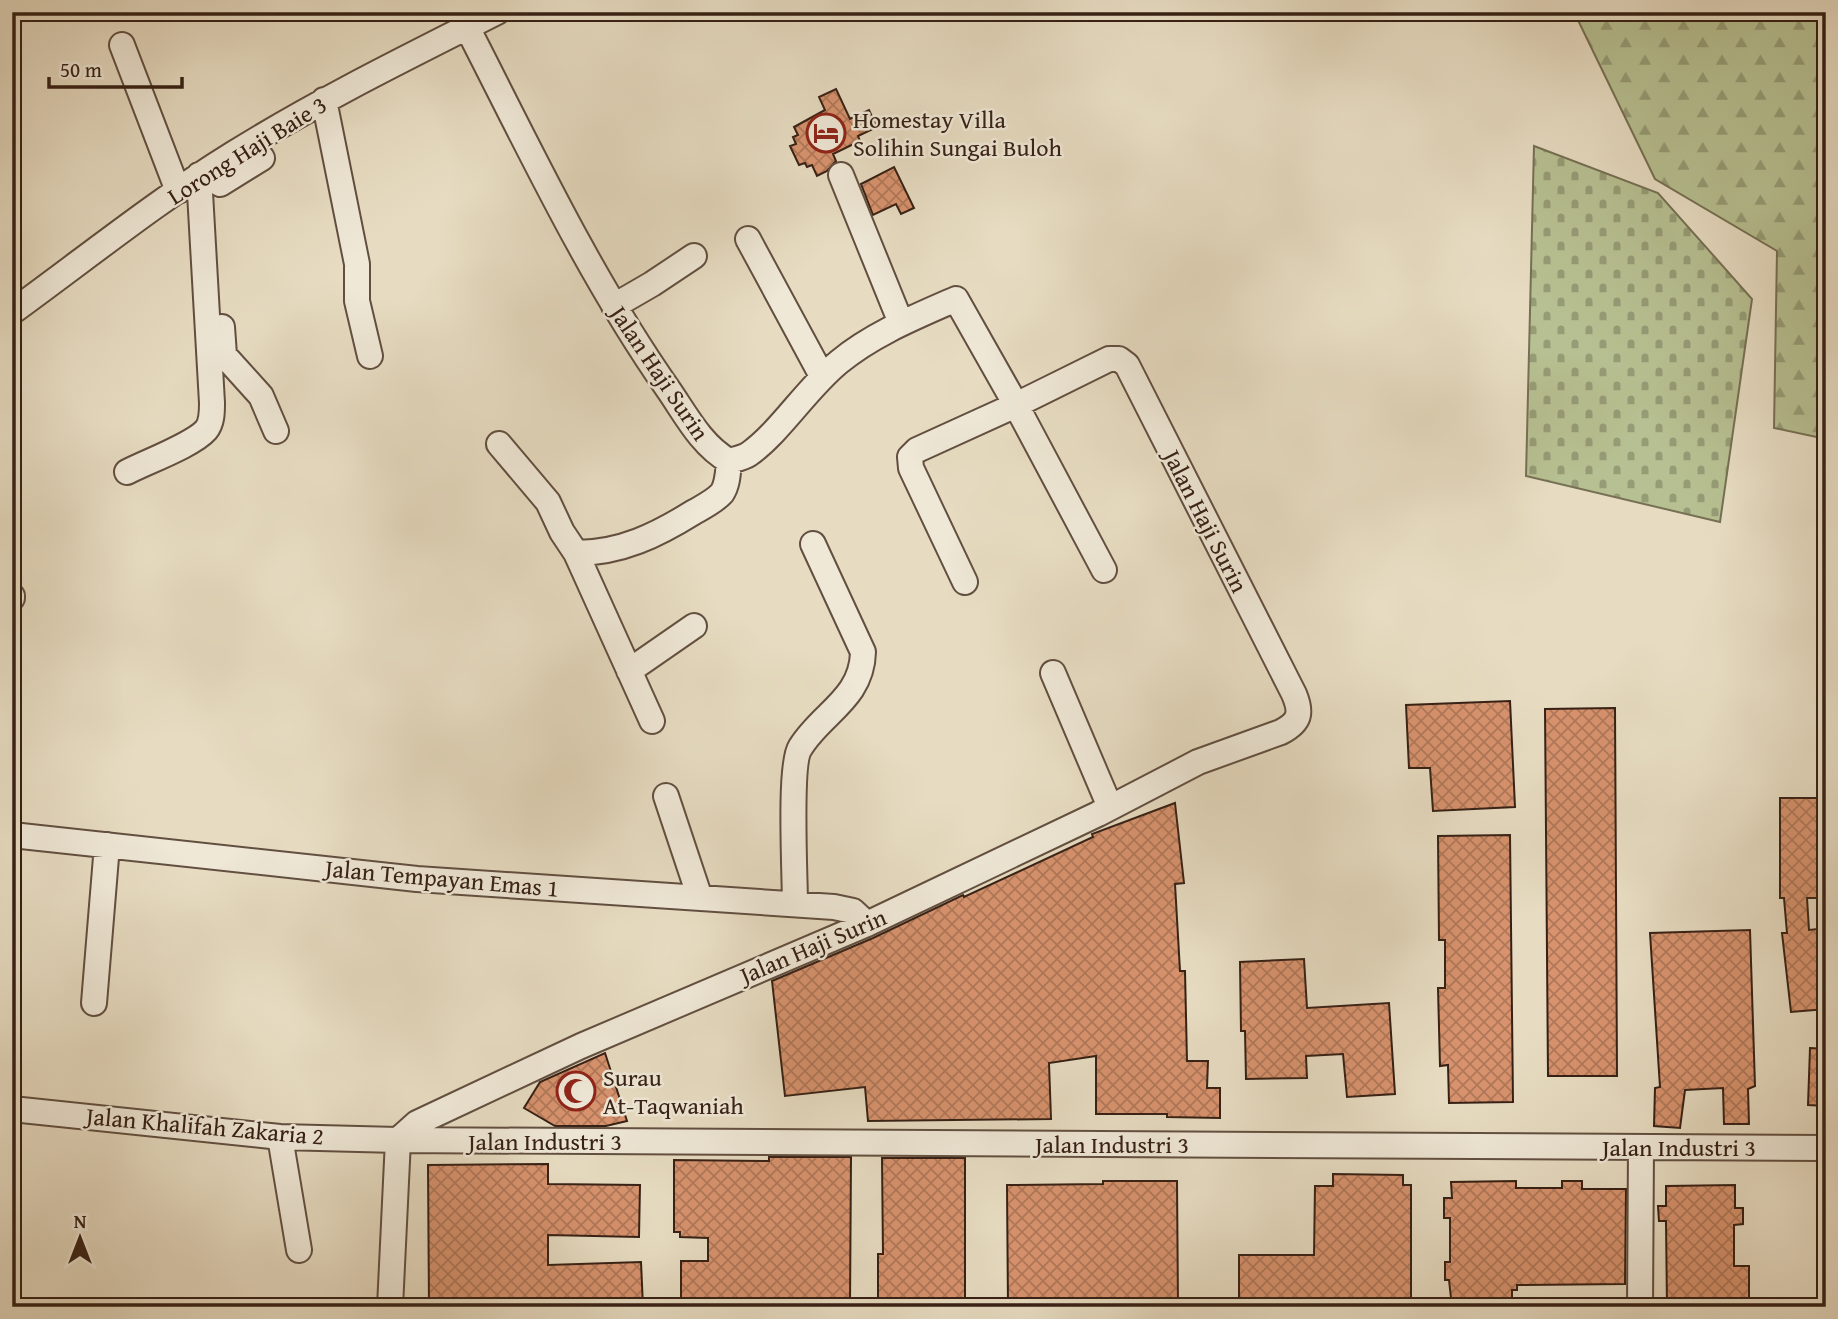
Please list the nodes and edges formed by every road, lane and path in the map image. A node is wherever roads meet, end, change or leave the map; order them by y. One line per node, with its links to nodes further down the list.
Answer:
1 (496, 12): 2 (street, Lorong Haji Baie 3)
2 (467, 27): 4 (street, Lorong Haji Baie 3); 12 (street, Jalan Haji Surin)
3 (122, 45): 8 (street)
4 (324, 100): 6 (street, Lorong Haji Baie 3); 15 (street)
5 (262, 158): 6 (street)
6 (223, 171): 8 (street, Lorong Haji Baie 3); 10 (street)
7 (841, 174): 14 (street)
8 (178, 191): 13 (street, Lorong Haji Baie 3)
9 (748, 239): 16 (street)
10 (203, 241): 18 (street); 21 (street)
11 (694, 256): 12 (street)
12 (614, 306): 20 (street, Jalan Haji Surin)
13 (12, 312)
14 (901, 323): 16 (street, Jalan Haji Surin); 17 (street, Jalan Haji Surin)
15 (370, 356)
16 (822, 376): 20 (street, Jalan Haji Surin)
17 (1016, 405): 24 (street); 25 (street); 31 (street, Jalan Haji Surin)
18 (276, 431)
19 (499, 444): 23 (street)
20 (729, 461): 23 (street)
21 (127, 472)
22 (813, 544): 35 (street)
23 (576, 553): 27 (street)
24 (1104, 569)
25 (965, 582)
26 (694, 626): 27 (street)
27 (629, 671): 29 (street)
28 (1052, 673): 31 (street)
29 (652, 721)
30 (666, 796): 34 (street)
31 (1110, 807): 36 (street, Jalan Haji Surin)
32 (12, 835): 33 (street, Jalan Tempayan Emas 1)
33 (107, 845): 34 (street, Jalan Tempayan Emas 1); 37 (street)
34 (700, 898): 35 (street, Jalan Tempayan Emas 1)
35 (795, 904): 36 (street, Jalan Tempayan Emas 1)
36 (867, 924): 40 (street, Jalan Haji Surin)
37 (94, 1003)
38 (12, 1109): 39 (street, Jalan Khalifah Zakaria 2)
39 (280, 1137): 40 (street, Jalan Khalifah Zakaria 2); 43 (street)
40 (398, 1140): 41 (street, Jalan Industri 3); 44 (street)
41 (1641, 1147): 42 (street, Jalan Industri 3); 45 (street)
42 (1826, 1148)
43 (299, 1250)
44 (390, 1307)
45 (1640, 1307)

